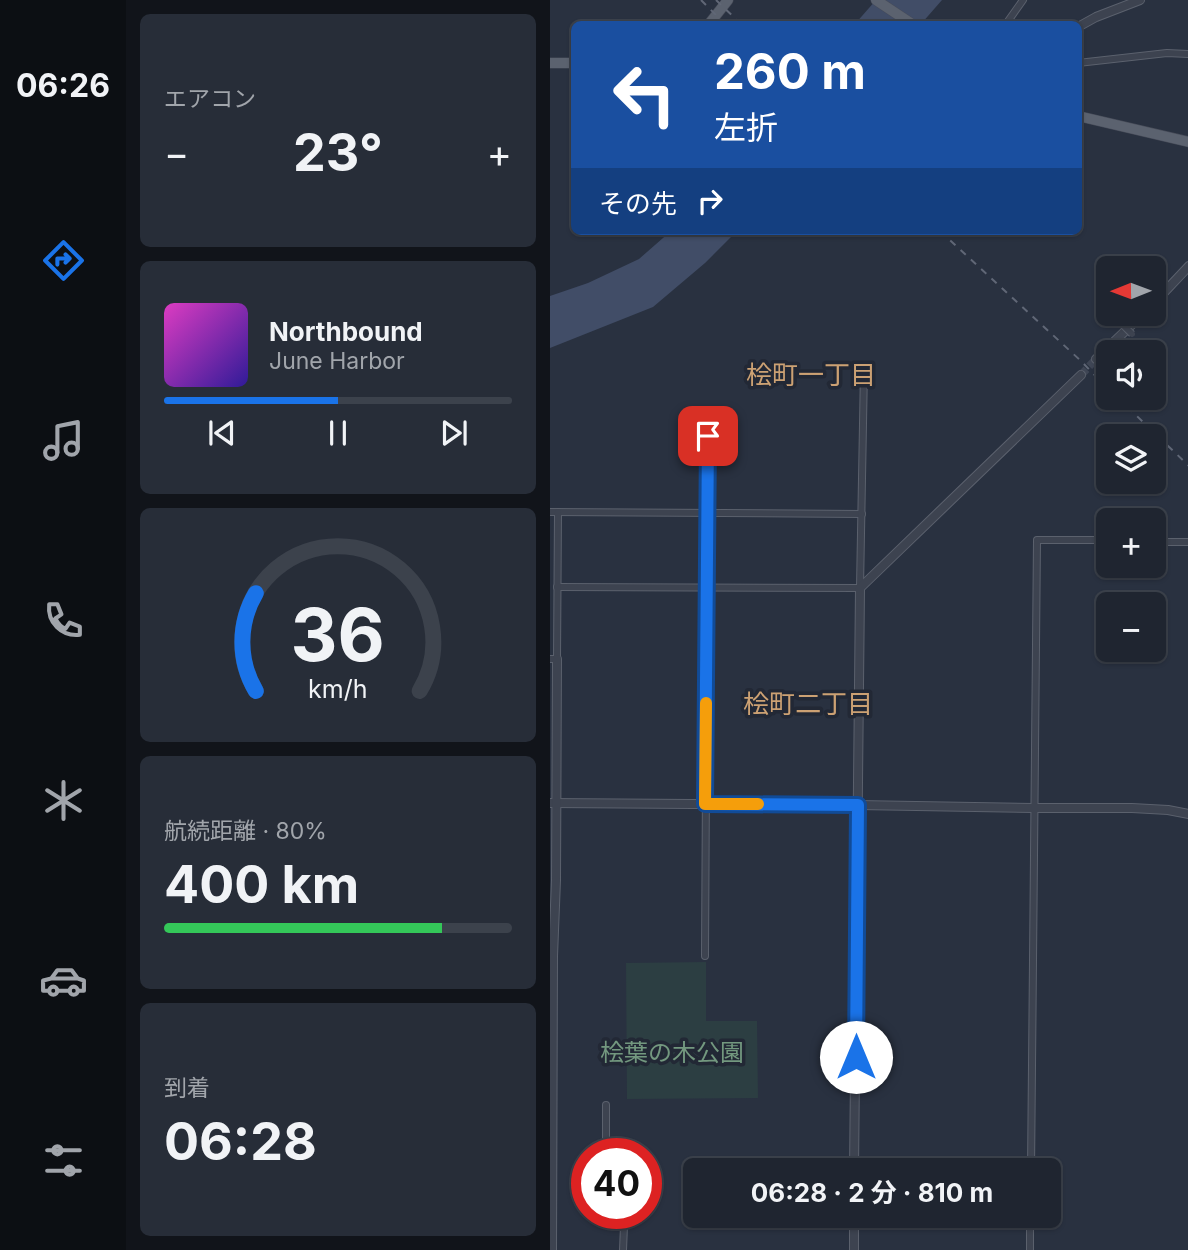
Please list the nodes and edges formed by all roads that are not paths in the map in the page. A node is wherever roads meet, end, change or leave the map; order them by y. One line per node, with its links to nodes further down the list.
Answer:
1 (728, 0): 5 (main road)
2 (876, 0): 6 (main road)
3 (1024, 0): 7 (street)
4 (1140, 0): 8 (street)
5 (711, 21)
6 (908, 21)
7 (1008, 21)
8 (1082, 25)
9 (1189, 54): 10 (street)
10 (1082, 63)
11 (550, 64): 12 (main road)
12 (571, 64)
13 (1082, 117): 14 (main road)
14 (1189, 142)
15 (1189, 266): 16 (street)
16 (1166, 290)
17 (1124, 326): 19 (street, bridge)
18 (1130, 326): 20 (street)
19 (1132, 334)
20 (1116, 340)
21 (864, 369): 26 (street)
22 (1081, 375): 32 (street)
23 (708, 436): 25 (street)
24 (554, 512): 25 (street); 30 (street)
25 (707, 513): 26 (street); 31 (street)
26 (862, 514): 32 (street)
27 (1096, 540): 37 (street)
28 (1166, 542): 29 (street)
29 (1189, 542)
30 (557, 587): 31 (street); 33 (street)
31 (706, 587): 32 (street); 35 (street)
32 (860, 588): 36 (street)
33 (554, 659): 34 (street)
34 (553, 803): 35 (street); 40 (street)
35 (705, 804): 36 (street); 39 (street)
36 (858, 805): 37 (street); 43 (street)
37 (1033, 808): 38 (street); 44 (street)
38 (1189, 814)
39 (705, 956)
40 (551, 1105): 48 (street)
41 (606, 1105): 42 (street)
42 (606, 1138)
43 (854, 1158)
44 (1031, 1158)
45 (854, 1228): 50 (street)
46 (1030, 1228): 51 (street)
47 (624, 1229): 49 (street)
48 (552, 1250)
49 (623, 1250)
50 (854, 1250)
51 (1030, 1250)

